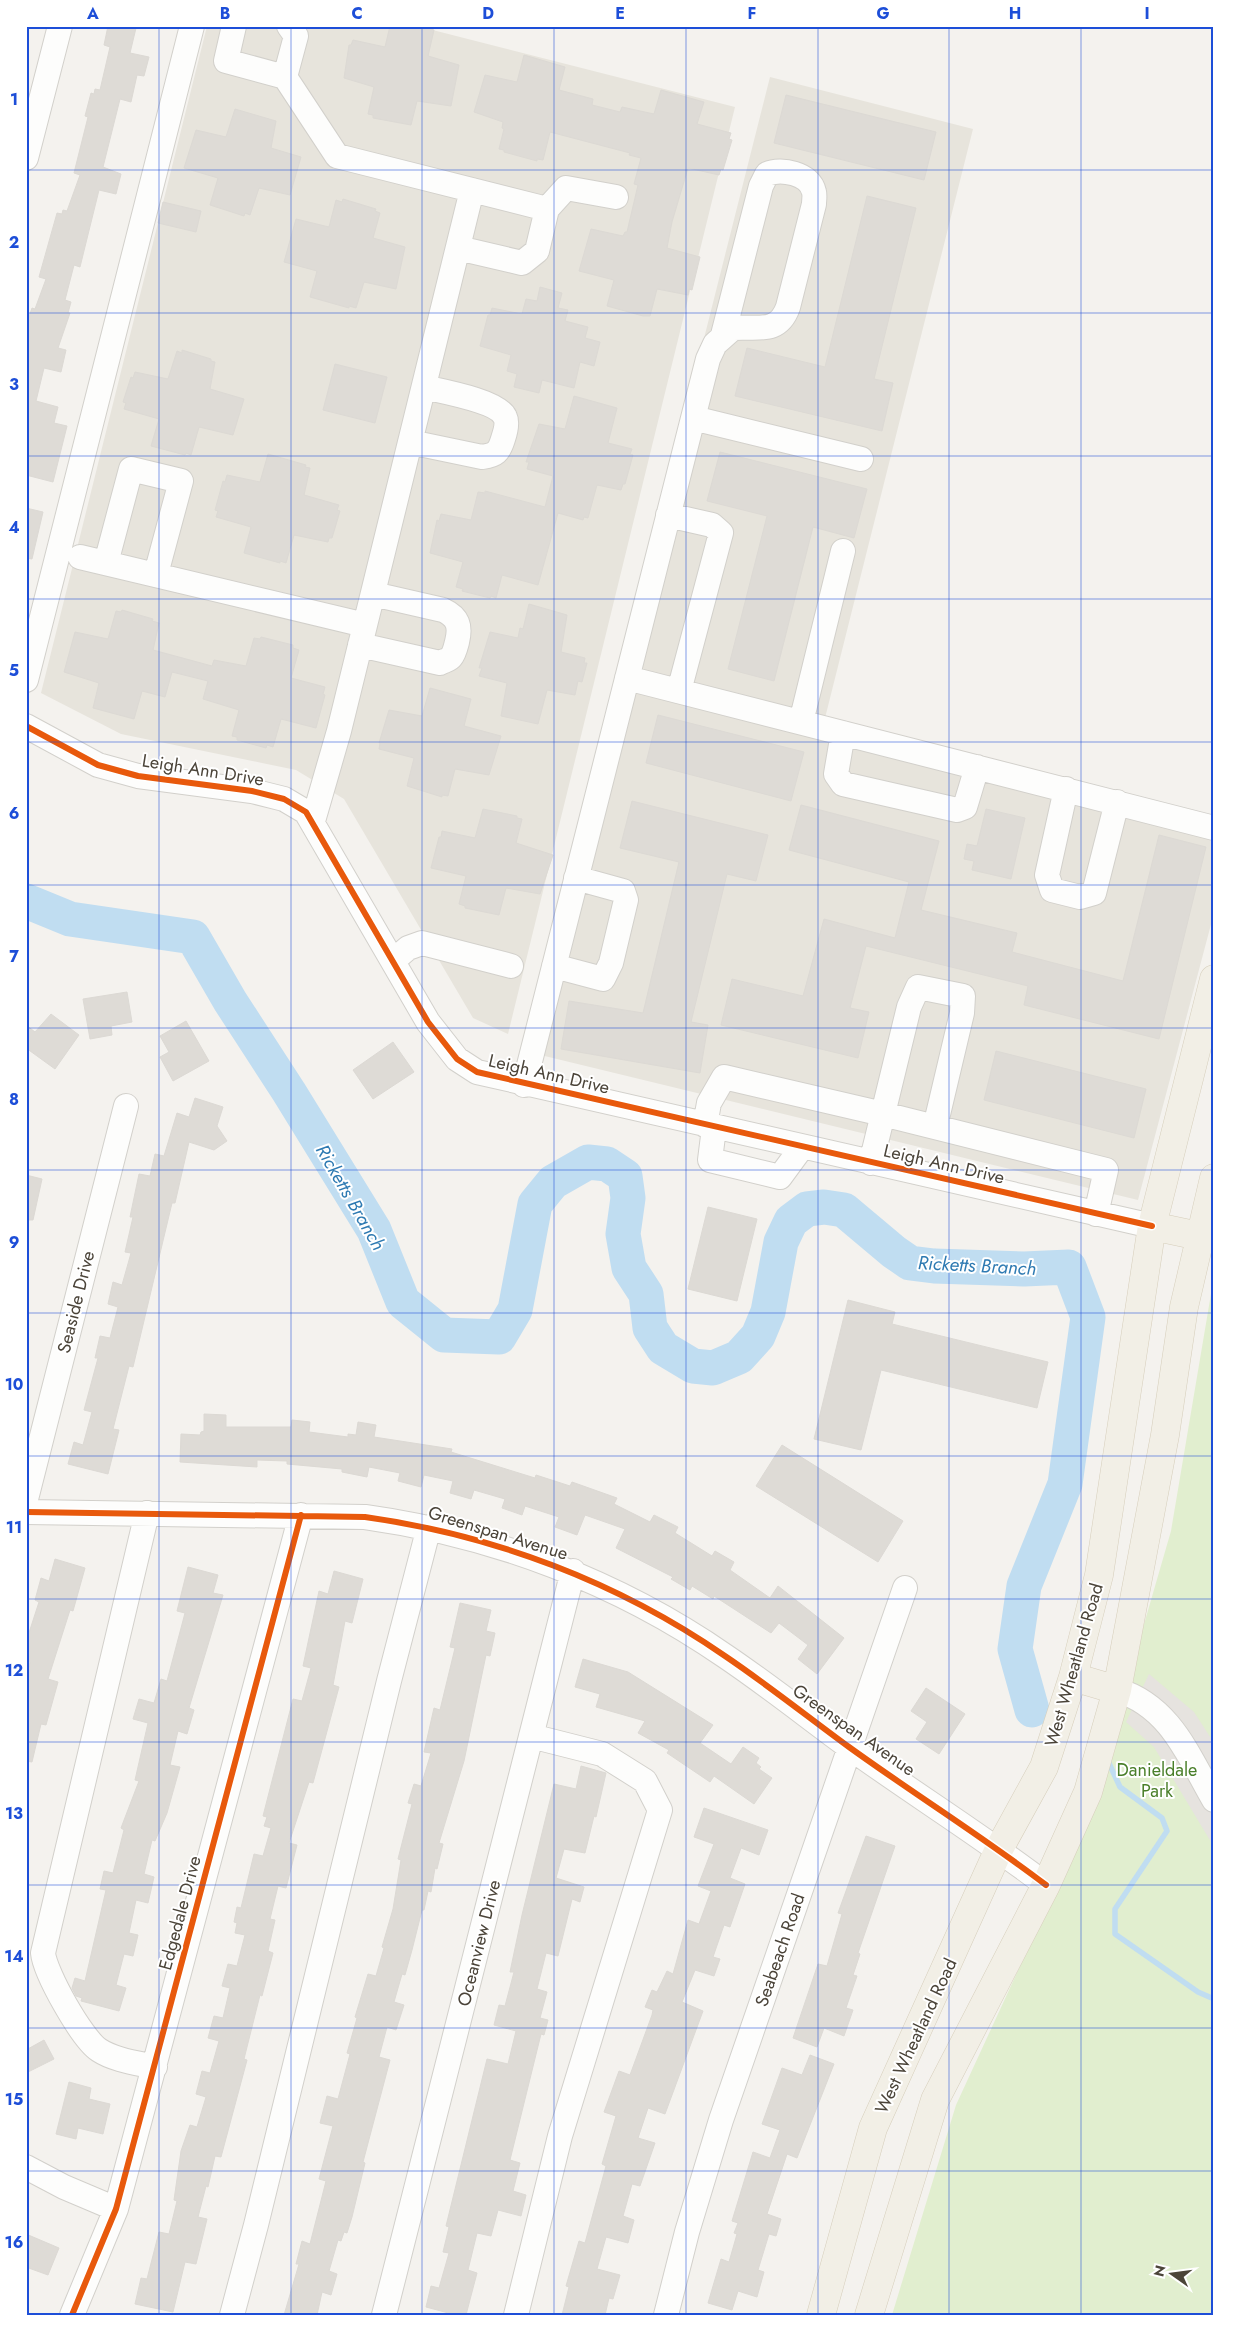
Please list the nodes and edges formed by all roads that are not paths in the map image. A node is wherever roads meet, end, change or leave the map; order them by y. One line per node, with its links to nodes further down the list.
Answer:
1 (60, 26): 6 (street)
2 (192, 26): 25 (street)
3 (234, 26): 5 (street)
4 (289, 26): 5 (street)
5 (285, 77): 8 (street)
6 (35, 84): 7 (street)
7 (26, 158)
8 (472, 190): 10 (street); 11 (street)
9 (616, 197): 10 (street)
10 (547, 209): 11 (street)
11 (458, 248): 13 (street)
12 (723, 335): 12 (street); 14 (street)
13 (424, 387): 15 (street); 15 (street)
14 (693, 418): 16 (street); 17 (street)
15 (410, 442): 22 (street)
16 (861, 459)
17 (668, 514): 24 (street); 26 (street)
18 (842, 551): 27 (street)
19 (80, 557): 20 (street)
20 (106, 563): 21 (street); 21 (street)
21 (156, 574): 23 (street)
22 (373, 594): 23 (street); 23 (street)
23 (363, 635): 33 (street)
24 (627, 678): 26 (street); 35 (street)
25 (26, 680)
26 (679, 691): 27 (street)
27 (801, 722): 29 (street)
28 (26, 726): 33 (street, Leigh Ann Drive)
29 (843, 733): 30 (street); 30 (street)
30 (977, 767): 31 (street)
31 (1066, 789): 32 (street); 32 (street)
32 (1117, 802): 34 (street)
33 (313, 821): 36 (street, Leigh Ann Drive)
34 (1214, 828)
35 (576, 878): 38 (street); 38 (street)
36 (394, 960): 37 (street); 40 (street, Leigh Ann Drive)
37 (511, 966)
38 (554, 966): 40 (street)
39 (1214, 979): 49 (main road, West Wheatland Road)
40 (524, 1084): 43 (street, Leigh Ann Drive)
41 (126, 1106): 51 (street, Seaside Drive)
42 (883, 1114): 43 (street); 44 (street); 44 (street); 46 (street)
43 (710, 1126): 45 (street, Leigh Ann Drive); 45 (street)
44 (934, 1127): 48 (street)
45 (802, 1147): 46 (street, Leigh Ann Drive)
46 (872, 1163): 48 (street, Leigh Ann Drive)
47 (1214, 1178): 50 (main road)
48 (1096, 1214): 49 (street, Leigh Ann Drive)
49 (1152, 1226): 50 (main road); 58 (main road, West Wheatland Road)
50 (1207, 1238): 59 (main road)
51 (26, 1499)
52 (26, 1512): 53 (street, Greenspan Avenue)
53 (148, 1513): 54 (street, Greenspan Avenue); 65 (street)
54 (301, 1514): 55 (street, Greenspan Avenue); 65 (street, Edgedale Drive)
55 (429, 1528): 56 (street, Greenspan Avenue); 69 (street)
56 (573, 1572): 60 (street, Oceanview Drive); 61 (street, Greenspan Avenue)
57 (905, 1588): 61 (street, Seabeach Road)
58 (1073, 1677): 59 (main road); 63 (main road, West Wheatland Road)
59 (1117, 1690): 62 (street); 64 (main road)
60 (531, 1736): 70 (street, Oceanview Drive); 71 (street)
61 (850, 1748): 63 (street, Greenspan Avenue); 72 (street, Seabeach Road)
62 (1214, 1800)
63 (999, 1849): 64 (street, Greenspan Avenue); 73 (main road, West Wheatland Road)
64 (1046, 1885): 74 (main road)
65 (155, 2067): 67 (street, Edgedale Drive)
66 (26, 2167): 67 (street)
67 (116, 2209): 68 (street, Edgedale Drive)
68 (72, 2315)
69 (232, 2315)
70 (384, 2315)
71 (516, 2315)
72 (666, 2315)
73 (821, 2315)
74 (869, 2315)

